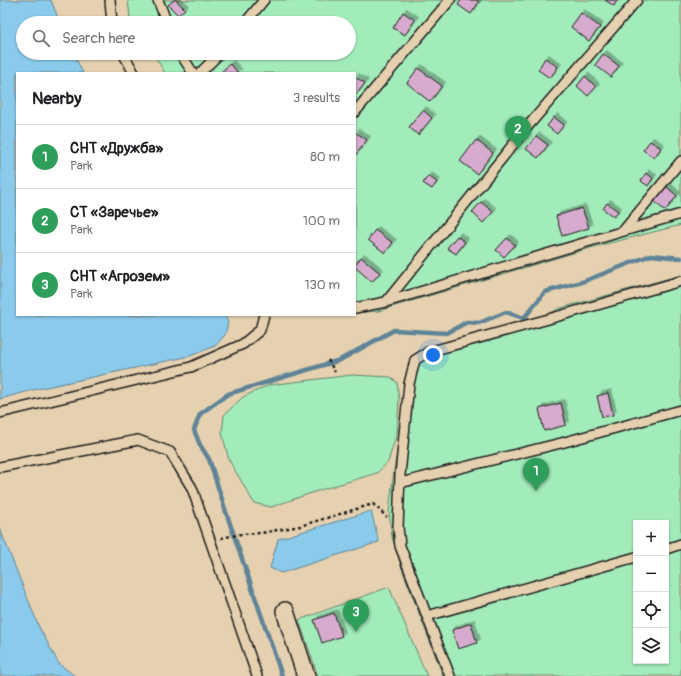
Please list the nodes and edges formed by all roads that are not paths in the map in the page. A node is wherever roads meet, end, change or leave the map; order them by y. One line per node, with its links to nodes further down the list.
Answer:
1 (110, 0): 6 (lane)
2 (158, 0): 7 (lane)
3 (264, 0): 8 (lane)
4 (450, 0): 15 (lane)
5 (636, 0): 20 (lane)
6 (111, 16)
7 (165, 16)
8 (251, 16)
9 (127, 60): 12 (lane)
10 (185, 60): 13 (lane)
11 (213, 60): 14 (lane)
12 (133, 72)
13 (192, 72)
14 (201, 72)
15 (356, 111)
16 (681, 162): 18 (lane)
17 (681, 214): 18 (lane)
18 (623, 231): 20 (lane)
19 (681, 281): 26 (lane)
20 (386, 302): 21 (lane)
21 (356, 308)
22 (264, 316): 24 (lane)
23 (681, 410): 26 (lane)
24 (0, 413)
25 (0, 467): 32 (lane)
26 (400, 483): 31 (lane)
27 (681, 544): 28 (lane)
28 (669, 547)
29 (633, 558): 31 (lane)
30 (285, 611): 33 (street)
31 (427, 616): 34 (lane)
32 (257, 676)
33 (306, 676)
34 (450, 676)

